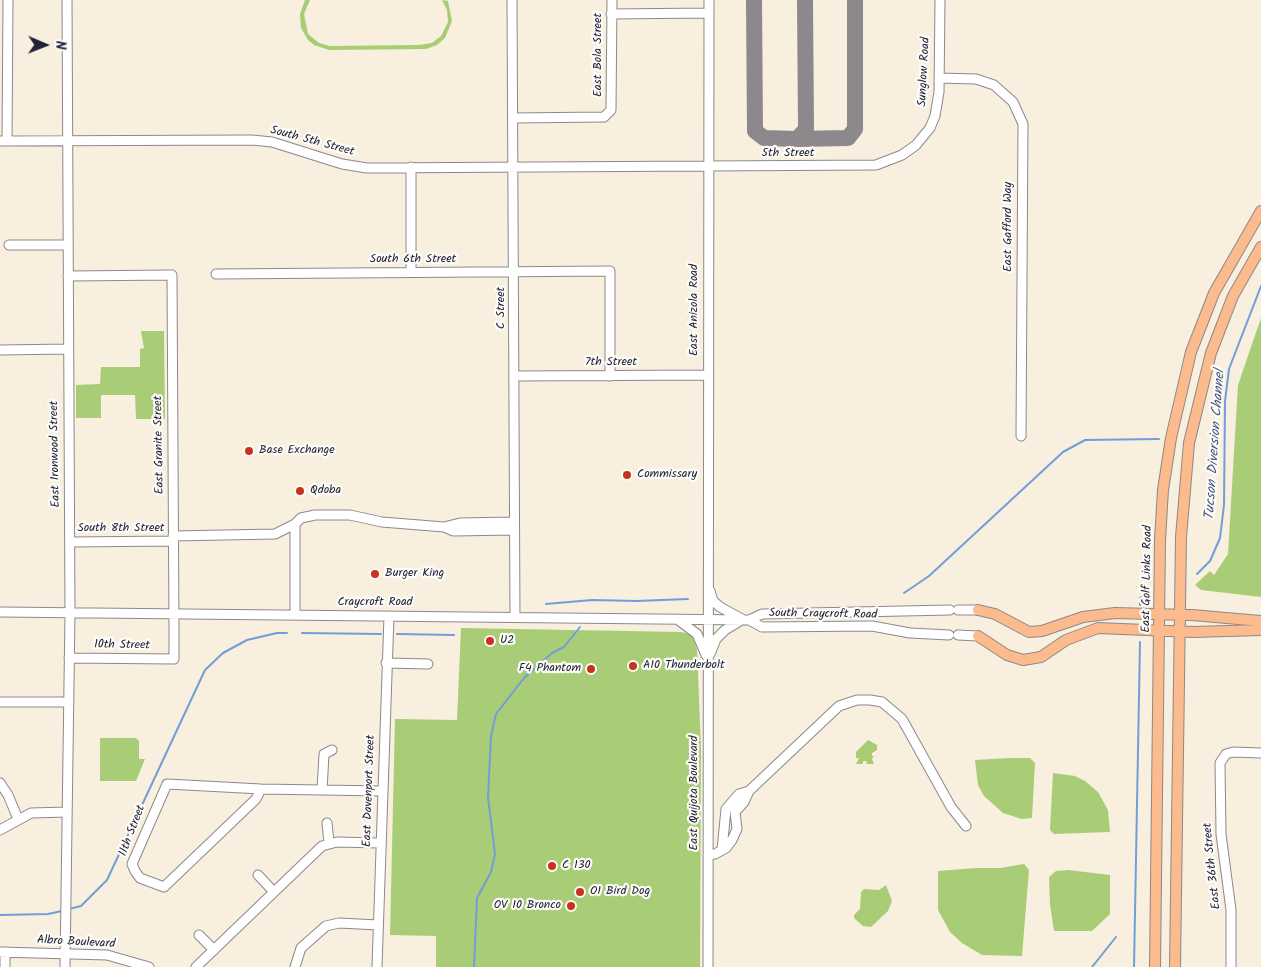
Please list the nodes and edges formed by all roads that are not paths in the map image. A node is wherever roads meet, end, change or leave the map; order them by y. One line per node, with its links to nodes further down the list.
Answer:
1 (8, 0): 13 (street)
2 (67, 0): 10 (street, East Ironwood Street)
3 (74, 0): 10 (street)
4 (512, 0): 12 (street, C Street)
5 (612, 0): 9 (street, East Bola Street)
6 (709, 0): 8 (street, East Anizola Road)
7 (940, 0): 11 (street, Sunglow Road)
8 (709, 13): 9 (street); 15 (street, East Anizola Road)
9 (611, 14): 12 (street, East Bola Street)
10 (67, 18): 14 (street, East Ironwood Street)
11 (939, 78): 16 (street, Sunglow Road); 32 (street, East Gafford Way)
12 (513, 118): 18 (street, C Street)
13 (4, 141): 14 (street, South 5th Street)
14 (67, 141): 17 (street, South 5th Street); 21 (street, East Ironwood Street)
15 (708, 166): 16 (street, 5th Street); 18 (street, South 5th Street); 29 (street, East Anizola Road)
16 (868, 166)
17 (411, 167): 18 (street, South 5th Street); 23 (street)
18 (513, 168): 24 (street, C Street)
19 (1261, 211): 42 (main road, East Golf Links Road)
20 (9, 245): 21 (street)
21 (68, 245): 26 (street, East Ironwood Street)
22 (1261, 248): 43 (main road)
23 (411, 272): 24 (street, South 6th Street); 25 (street, South 6th Street)
24 (514, 272): 30 (street, C Street); 31 (street, South 6th Street)
25 (216, 274)
26 (68, 276): 27 (street, East Ironwood Street); 35 (street, East Granite Street)
27 (68, 349): 28 (street); 36 (street, East Ironwood Street)
28 (0, 350)
29 (708, 375): 31 (street, 7th Street); 37 (street, East Anizola Road)
30 (515, 376): 31 (street, 7th Street); 34 (street, C Street)
31 (610, 376)
32 (1021, 436)
33 (295, 524): 34 (street, South 8th Street); 35 (street, South 8th Street); 44 (street)
34 (514, 526): 46 (street, C Street)
35 (173, 539): 36 (street, South 8th Street); 41 (street, East Granite Street)
36 (70, 542): 40 (street, East Ironwood Street)
37 (708, 584): 48 (street, East Anizola Road); 49 (street)
38 (978, 610): 49 (street, South Craycroft Road); 50 (main road, South Craycroft Road)
39 (0, 612): 40 (street, Craycroft Road)
40 (70, 613): 41 (street, Craycroft Road); 57 (street, East Ironwood Street)
41 (174, 614): 44 (street, Craycroft Road); 58 (street, East Granite Street)
42 (1159, 614): 43 (main road, South Craycroft Road); 50 (main road, South Craycroft Road); 52 (main road, East Golf Links Road)
43 (1180, 614): 51 (main road, South Craycroft Road); 54 (main road)
44 (295, 615): 45 (street, Craycroft Road)
45 (389, 616): 46 (street, Craycroft Road); 60 (street, East Davenport Street)
46 (515, 616): 47 (street, Craycroft Road)
47 (677, 619): 48 (street, Craycroft Road); 59 (street)
48 (708, 620): 49 (street, Craycroft Road); 59 (street, East Quijota Boulevard)
49 (746, 620): 55 (street, South Craycroft Road); 59 (street)
50 (1071, 621): 56 (main road)
51 (1261, 621)
52 (1159, 630): 54 (main road, South Craycroft Road); 56 (main road, South Craycroft Road); 94 (main road, East Golf Links Road)
53 (1261, 630): 54 (main road, South Craycroft Road)
54 (1180, 631): 95 (main road)
55 (978, 636): 56 (main road, South Craycroft Road)
56 (1048, 652)
57 (69, 658): 58 (street, 10th Street); 63 (street, East Ironwood Street)
58 (174, 659)
59 (708, 659): 79 (street, East Quijota Boulevard)
60 (386, 663): 61 (street); 69 (street, East Davenport Street)
61 (428, 664)
62 (0, 702): 63 (street)
63 (68, 702): 71 (street, East Ironwood Street)
64 (332, 750): 68 (street)
65 (1261, 753): 96 (street, East 36th Street)
66 (0, 782): 72 (street)
67 (261, 789): 67 (street, 11th Street); 68 (street, 11th Street)
68 (322, 790): 69 (street, 11th Street)
69 (383, 791): 77 (street, East Davenport Street)
70 (749, 791): 74 (street); 78 (street); 78 (street)
71 (67, 812): 72 (street); 86 (street, East Ironwood Street)
72 (18, 819): 75 (street)
73 (327, 823): 76 (street)
74 (966, 826)
75 (0, 830)
76 (330, 843): 77 (street); 81 (street)
77 (381, 843): 82 (street, East Davenport Street)
78 (722, 850): 79 (street)
79 (708, 855): 93 (street, East Quijota Boulevard)
80 (258, 875): 81 (street)
81 (274, 892): 84 (street)
82 (378, 925): 91 (street); 92 (street, East Davenport Street)
83 (198, 935): 84 (street)
84 (214, 950): 90 (street)
85 (2, 952): 86 (street, Albro Boulevard); 87 (street)
86 (65, 954): 88 (street, East Ironwood Street); 89 (street, Albro Boulevard)
87 (5, 967)
88 (65, 967)
89 (149, 967)
90 (196, 967)
91 (295, 967)
92 (376, 967)
93 (708, 967)
94 (1155, 967)
95 (1175, 967)
96 (1231, 967)

